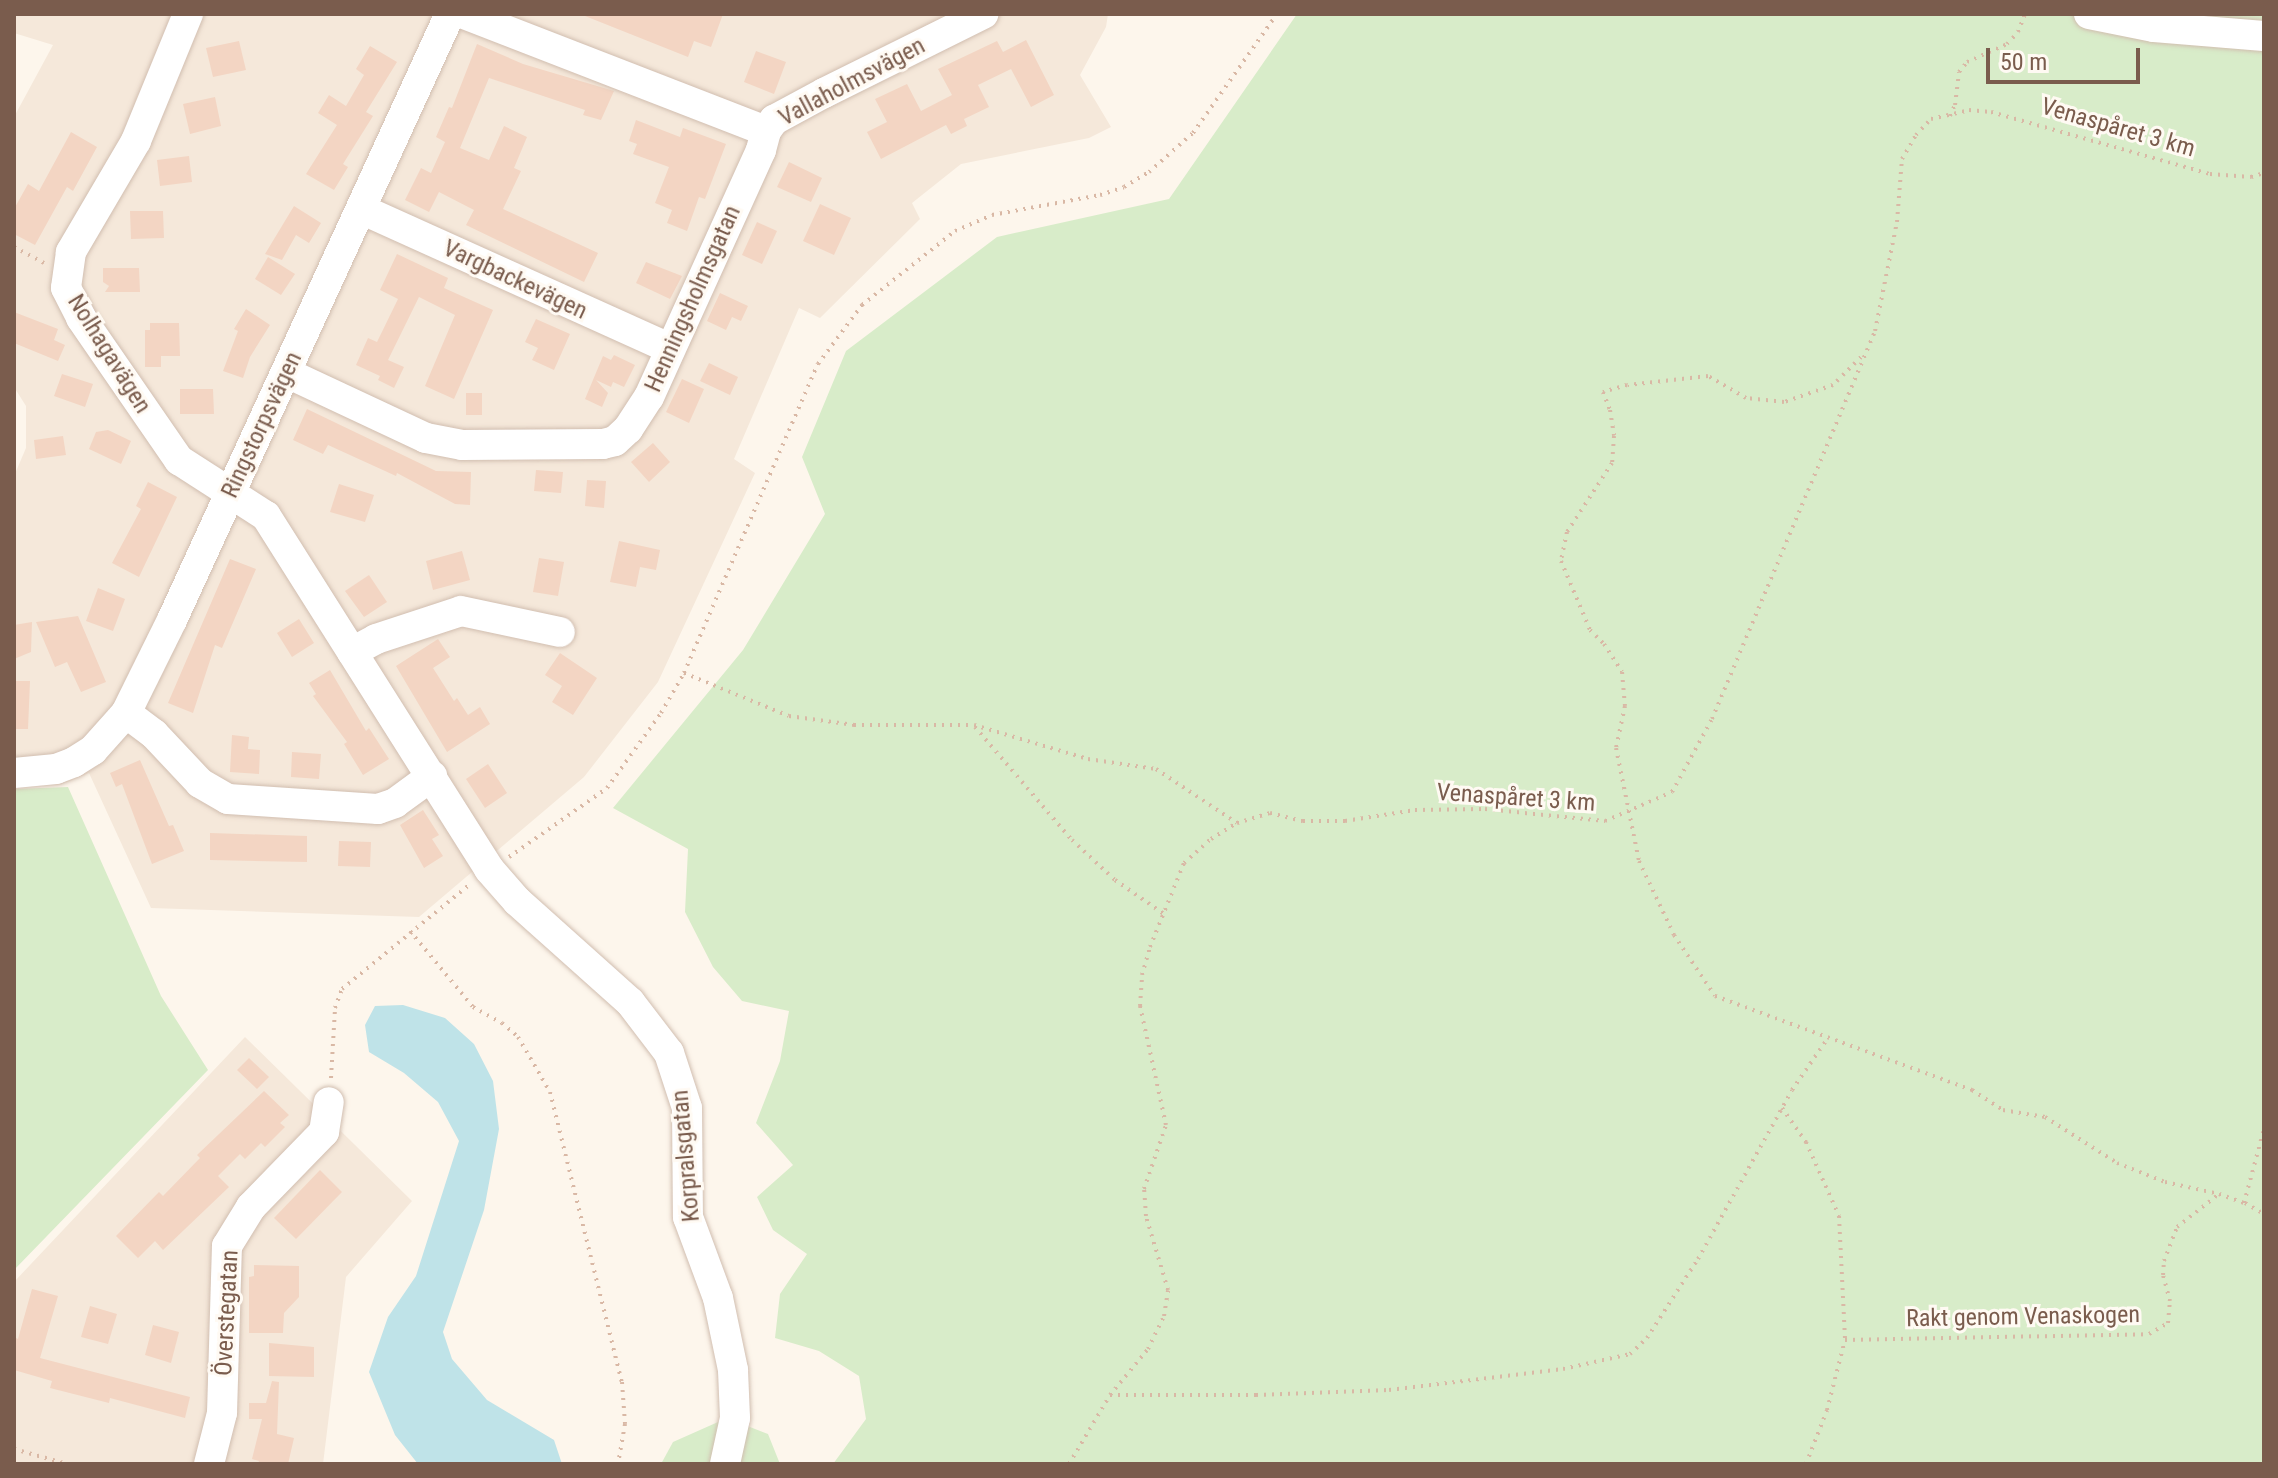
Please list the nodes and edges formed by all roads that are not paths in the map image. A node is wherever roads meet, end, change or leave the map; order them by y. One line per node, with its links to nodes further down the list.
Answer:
1 (188, 14): 11 (street, Nolhagavägen)
2 (450, 14): 8 (street, Ringstorpsvägen)
3 (464, 14): 7 (street)
4 (983, 14): 7 (street, Vallaholmsvägen)
5 (2089, 14): 6 (street)
6 (2264, 36)
7 (766, 131): 9 (street, Henningsholmsgatan)
8 (361, 209): 9 (street, Vargbackevägen); 10 (street, Ringstorpsvägen)
9 (669, 348): 10 (street, Henningsholmsgatan)
10 (287, 373): 11 (street, Ringstorpsvägen)
11 (231, 492): 13 (street, Nolhagavägen); 14 (street, Ringstorpsvägen)
12 (560, 632): 13 (street)
13 (352, 652): 16 (street, Korpralsgatan)
14 (126, 713): 15 (street, Ringstorpsvägen); 16 (street)
15 (14, 773)
16 (432, 776): 19 (street, Korpralsgatan)
17 (329, 1102): 18 (street, Överstegatan)
18 (209, 1464)
19 (725, 1464)

